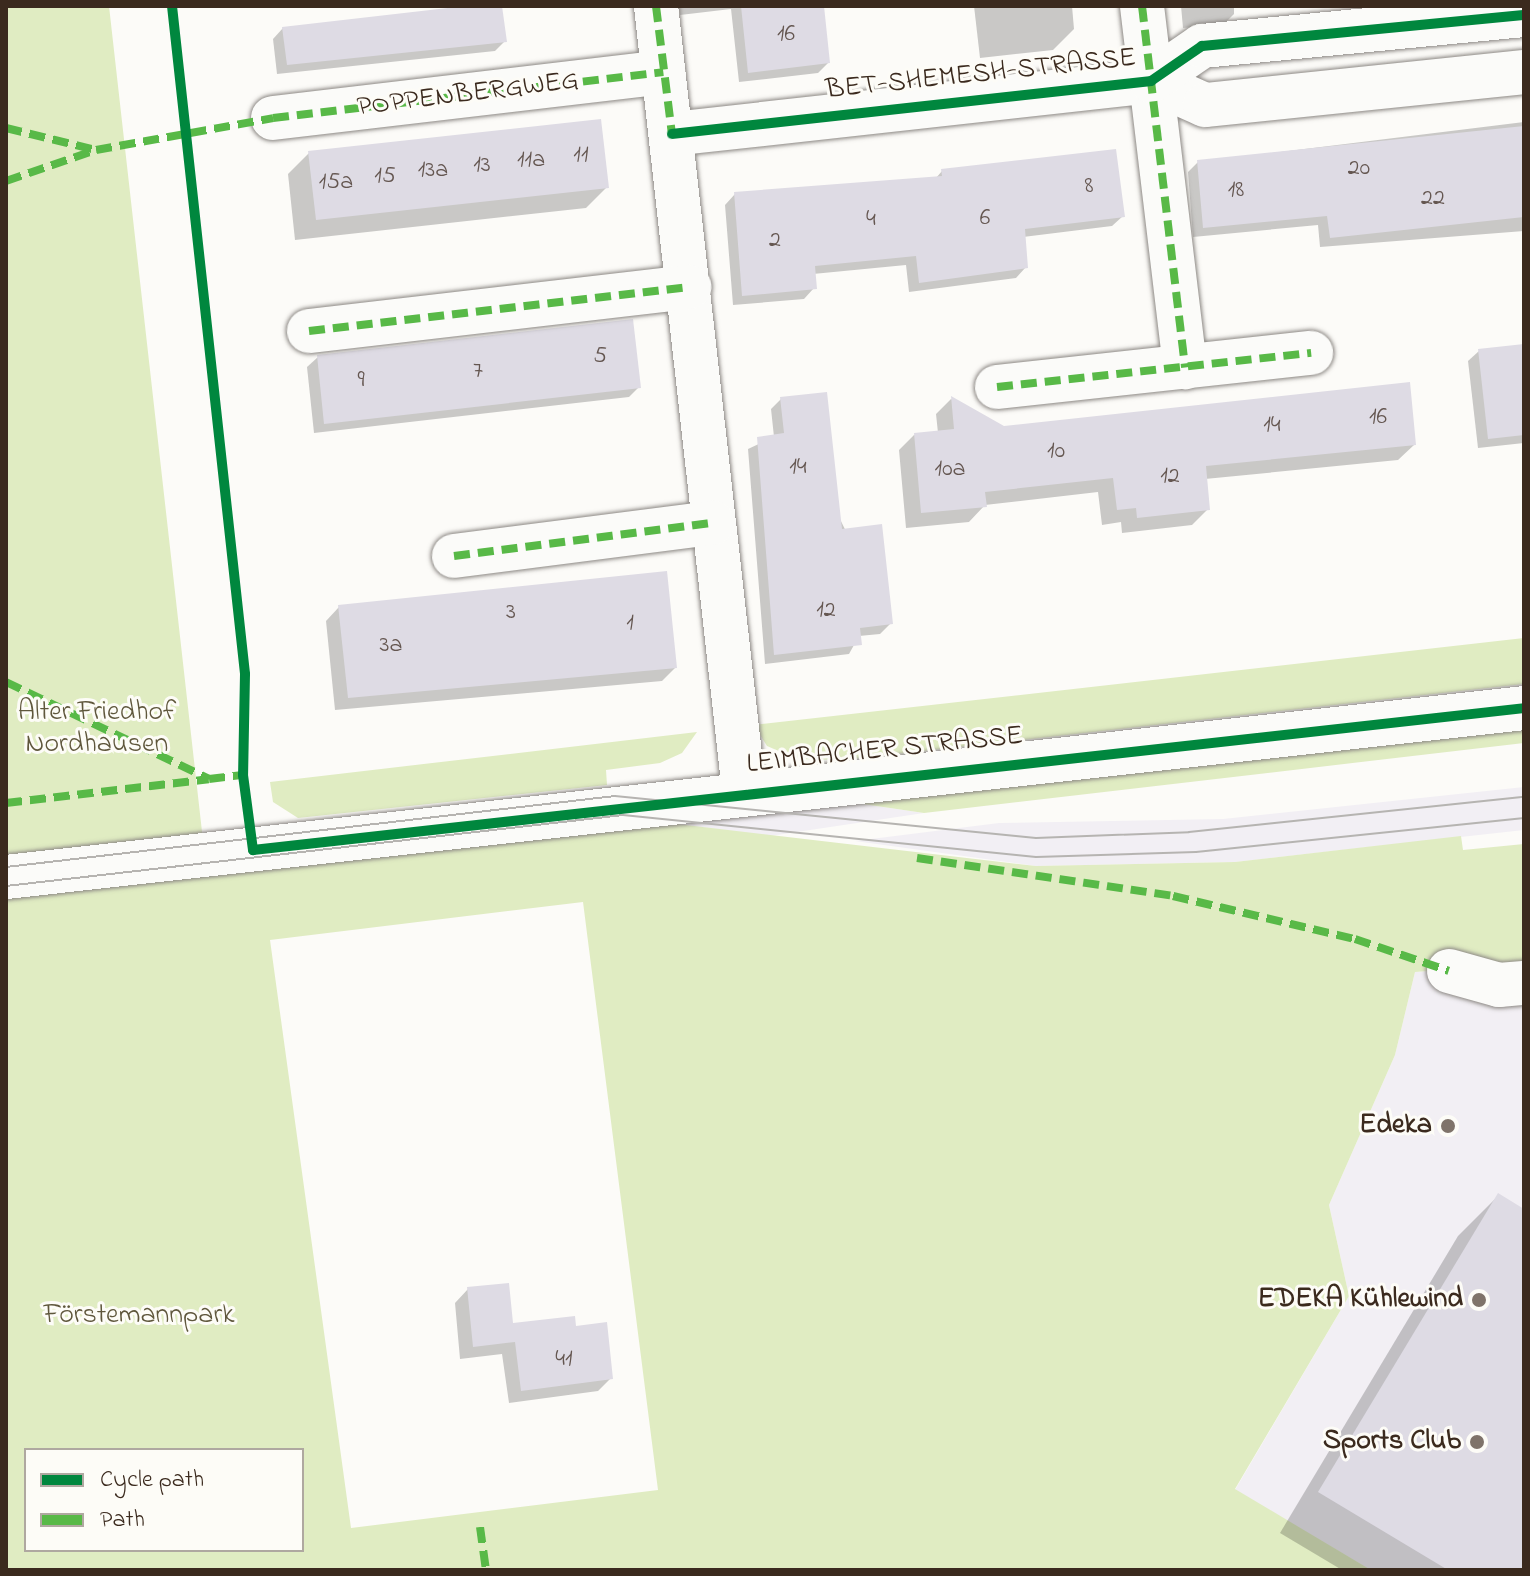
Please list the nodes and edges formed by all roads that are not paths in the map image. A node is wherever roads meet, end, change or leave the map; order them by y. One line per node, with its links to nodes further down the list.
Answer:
1 (656, 6): 4 (street)
2 (1142, 6): 6 (street)
3 (1524, 15): 6 (street, BET-SHEMESH-STRASSE)
4 (663, 72): 7 (street, POPPENBERGWEG); 8 (street)
5 (1524, 72): 6 (street, BET-SHEMESH-STRASSE)
6 (1151, 81): 8 (street, BET-SHEMESH-STRASSE); 12 (street, BET-SHEMESH-STRASSE)
7 (273, 118)
8 (672, 134): 9 (street)
9 (689, 287): 10 (street); 14 (street)
10 (309, 331)
11 (1311, 353): 12 (street)
12 (1185, 367): 13 (street)
13 (997, 387)
14 (713, 523): 15 (street); 17 (street)
15 (454, 556)
16 (1524, 708): 17 (street, LEIMBACHER STRASSE)
17 (744, 790): 18 (street, LEIMBACHER STRASSE)
18 (6, 877)
19 (1449, 971): 20 (street)
20 (1524, 983)

